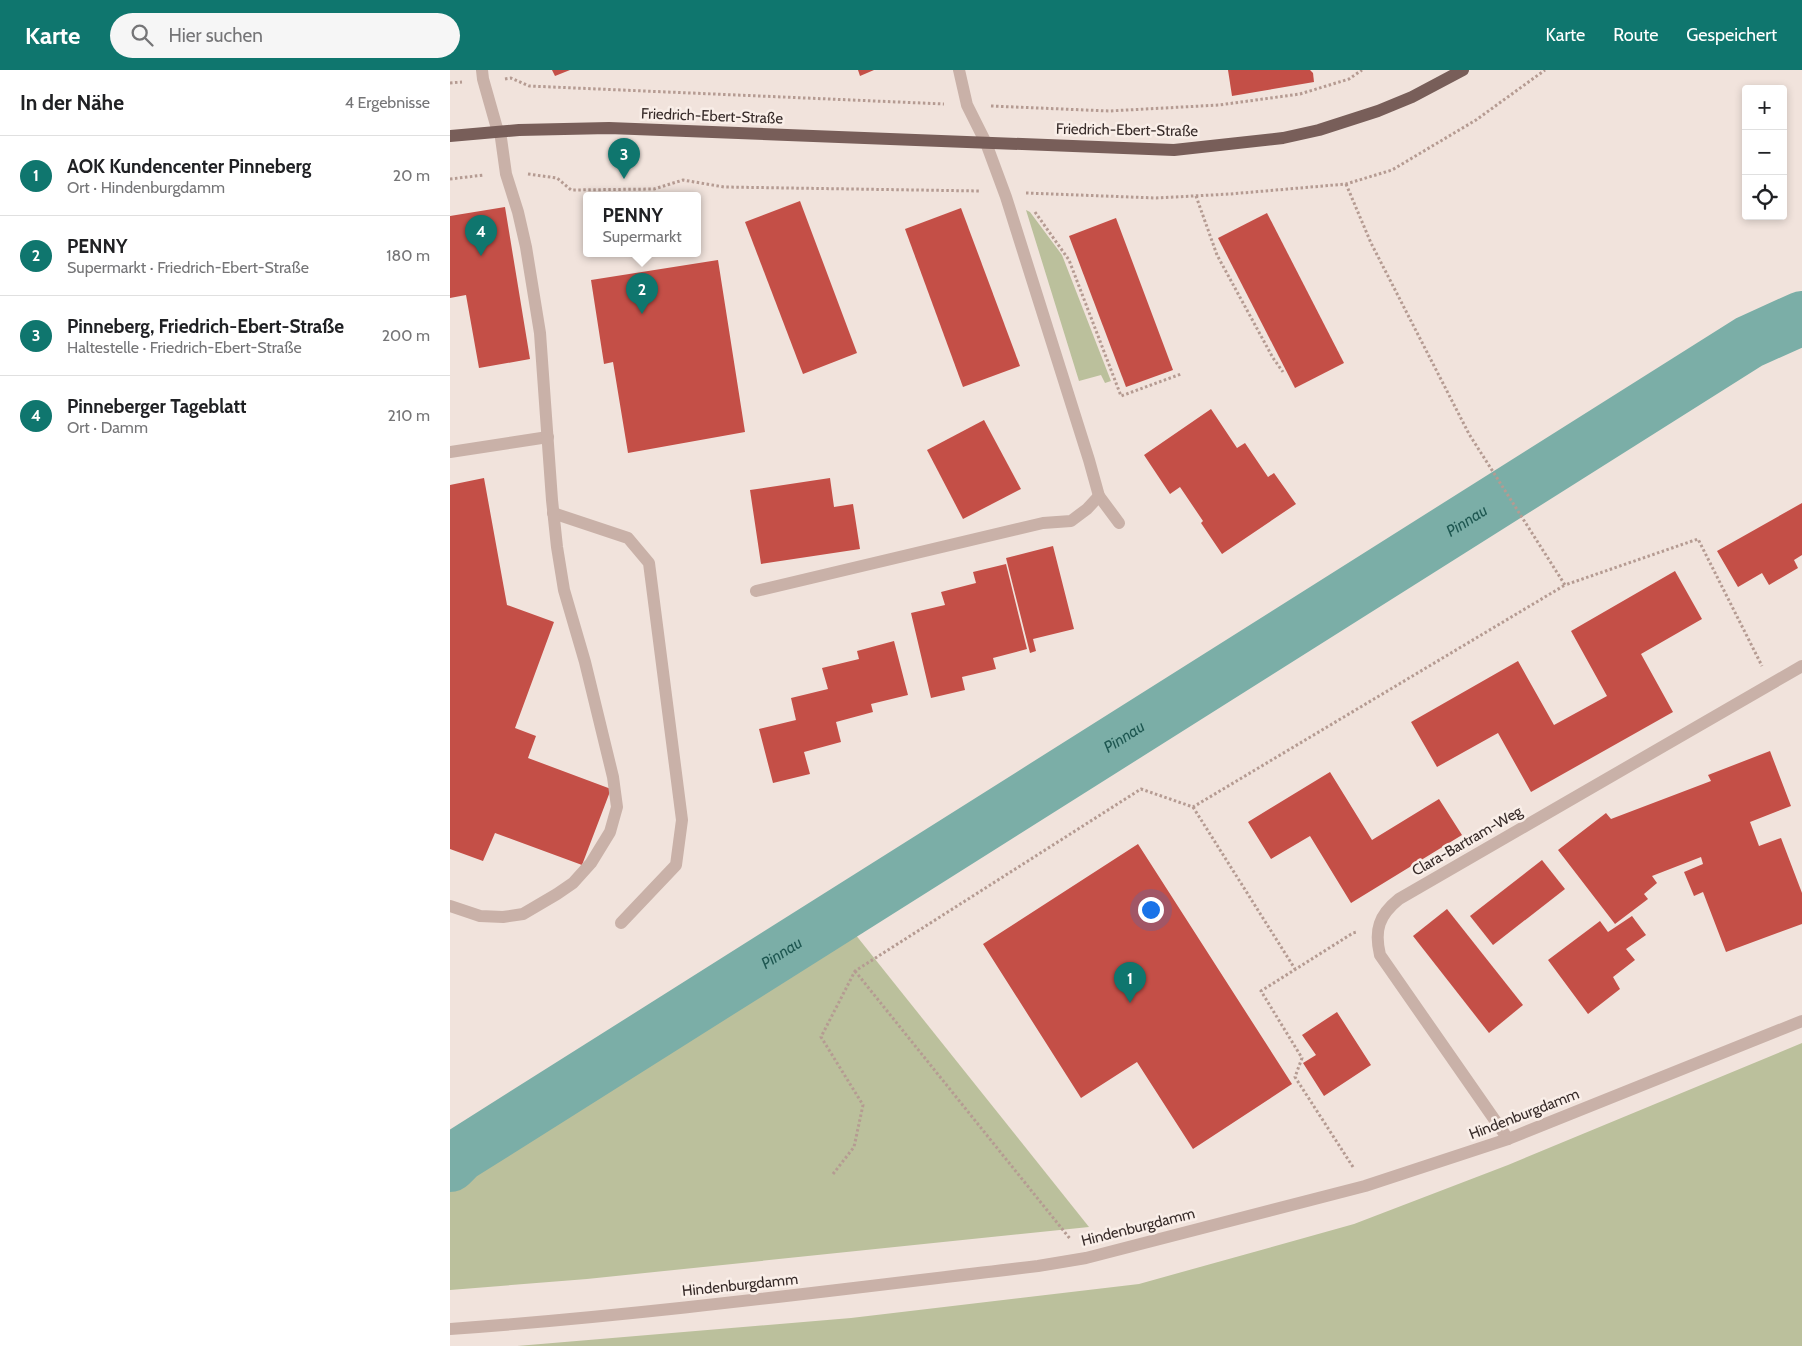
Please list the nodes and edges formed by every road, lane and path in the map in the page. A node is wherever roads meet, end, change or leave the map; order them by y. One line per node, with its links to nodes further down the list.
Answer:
1 (959, 70): 6 (street)
2 (1362, 70): 6 (path)
3 (1463, 70): 9 (main road, Friedrich-Ebert-Straße)
4 (483, 75): 5 (path); 6 (path); 7 (street)
5 (450, 84)
6 (967, 105): 9 (street)
7 (499, 132): 8 (main road, Friedrich-Ebert-Straße); 9 (main road, Friedrich-Ebert-Straße); 17 (street)
8 (450, 136)
9 (986, 142): 19 (street)
10 (1346, 184): 22 (path)
11 (1021, 192): 13 (path)
12 (1196, 196): 15 (path)
13 (1026, 200)
14 (1031, 206): 16 (path)
15 (1283, 372)
16 (1181, 374)
17 (548, 437): 18 (street); 20 (street)
18 (450, 452)
19 (1099, 496): 21 (street); 23 (street)
20 (553, 513): 27 (street); 28 (street)
21 (1119, 523)
22 (1565, 585): 25 (path); 26 (path)
23 (756, 591)
24 (1802, 666): 25 (street, Clara-Bartram-Weg)
25 (1771, 684): 29 (street, Clara-Bartram-Weg)
26 (1193, 807): 30 (path); 31 (path)
27 (450, 906)
28 (621, 923)
29 (1377, 932): 30 (path); 33 (street)
30 (1295, 970): 35 (path)
31 (855, 971): 34 (path); 36 (path)
32 (1802, 1021): 33 (street, Hindenburgdamm)
33 (1508, 1139): 35 (street, Hindenburgdamm)
34 (833, 1174)
35 (1365, 1186): 36 (street, Hindenburgdamm)
36 (1086, 1258): 37 (street, Hindenburgdamm)
37 (450, 1329)

